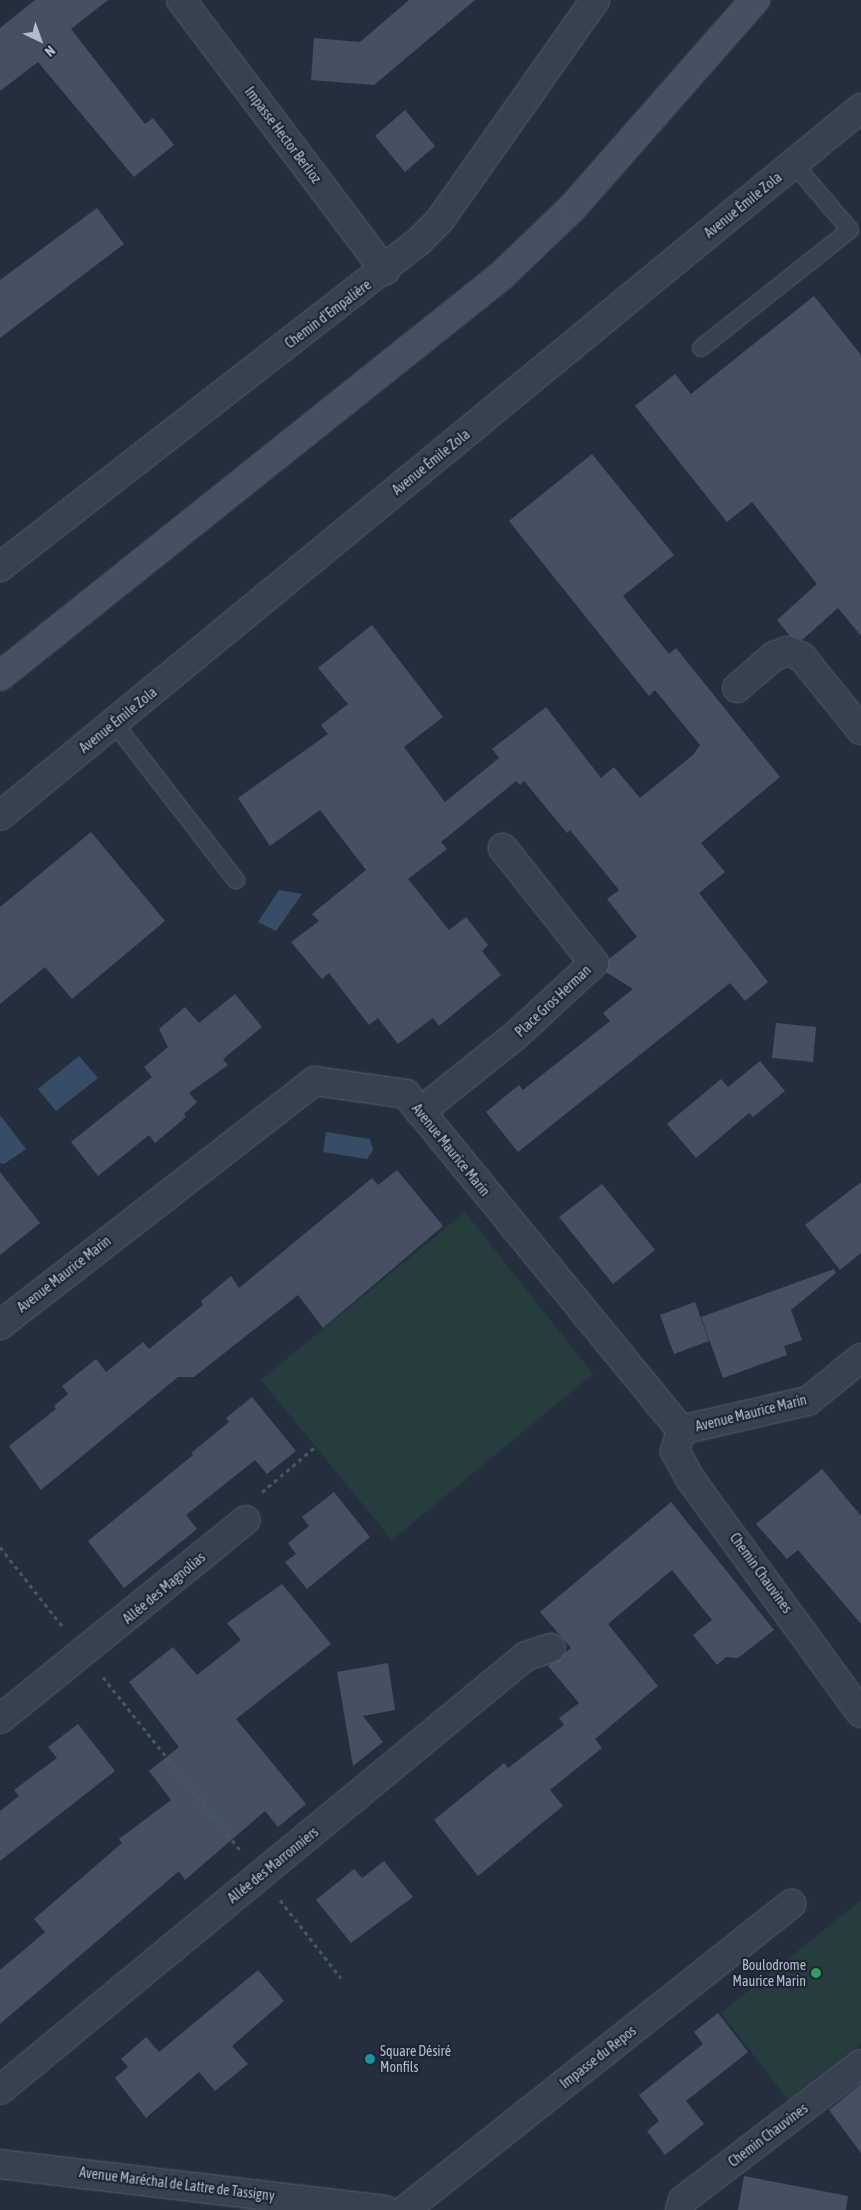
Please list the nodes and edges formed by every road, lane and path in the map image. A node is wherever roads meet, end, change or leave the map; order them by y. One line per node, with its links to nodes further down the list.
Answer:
1 (181, 0): 7 (street, Impasse Hector Berlioz)
2 (595, 0): 7 (street, Chemin d'Empalière)
3 (755, 0): 10 (main road)
4 (861, 108): 5 (street, Avenue Émile Zola)
5 (794, 164): 6 (lane); 12 (street, Avenue Émile Zola)
6 (855, 226): 8 (lane)
7 (385, 271): 9 (street, Chemin d'Empalière)
8 (701, 348)
9 (0, 568)
10 (0, 676)
11 (737, 688): 13 (street)
12 (114, 723): 14 (street, Avenue Émile Zola); 16 (lane)
13 (861, 730)
14 (0, 816)
15 (503, 848): 17 (street, Place Gros Herman)
16 (236, 880)
17 (420, 1112): 18 (street, Avenue Maurice Marin); 20 (street, Avenue Maurice Marin)
18 (0, 1325)
19 (861, 1358): 20 (street, Avenue Maurice Marin)
20 (681, 1430): 26 (street, Chemin Chauvines)
21 (316, 1446): 22 (path)
22 (246, 1520): 25 (street, Allée des Magnolias)
23 (0, 1546): 25 (path)
24 (551, 1648): 28 (street, Allée des Marronniers)
25 (84, 1653): 27 (street, Allée des Magnolias); 28 (path)
26 (861, 1713)
27 (0, 1719)
28 (260, 1875): 30 (path); 32 (street, Allée des Marronniers)
29 (791, 1904): 35 (street, Impasse du Repos)
30 (341, 1978)
31 (861, 2064): 36 (street, Chemin Chauvines)
32 (0, 2090)
33 (0, 2164): 34 (street, Avenue Maréchal de Lattre de Tassigny)
34 (384, 2210)
35 (406, 2210)
36 (680, 2210)

